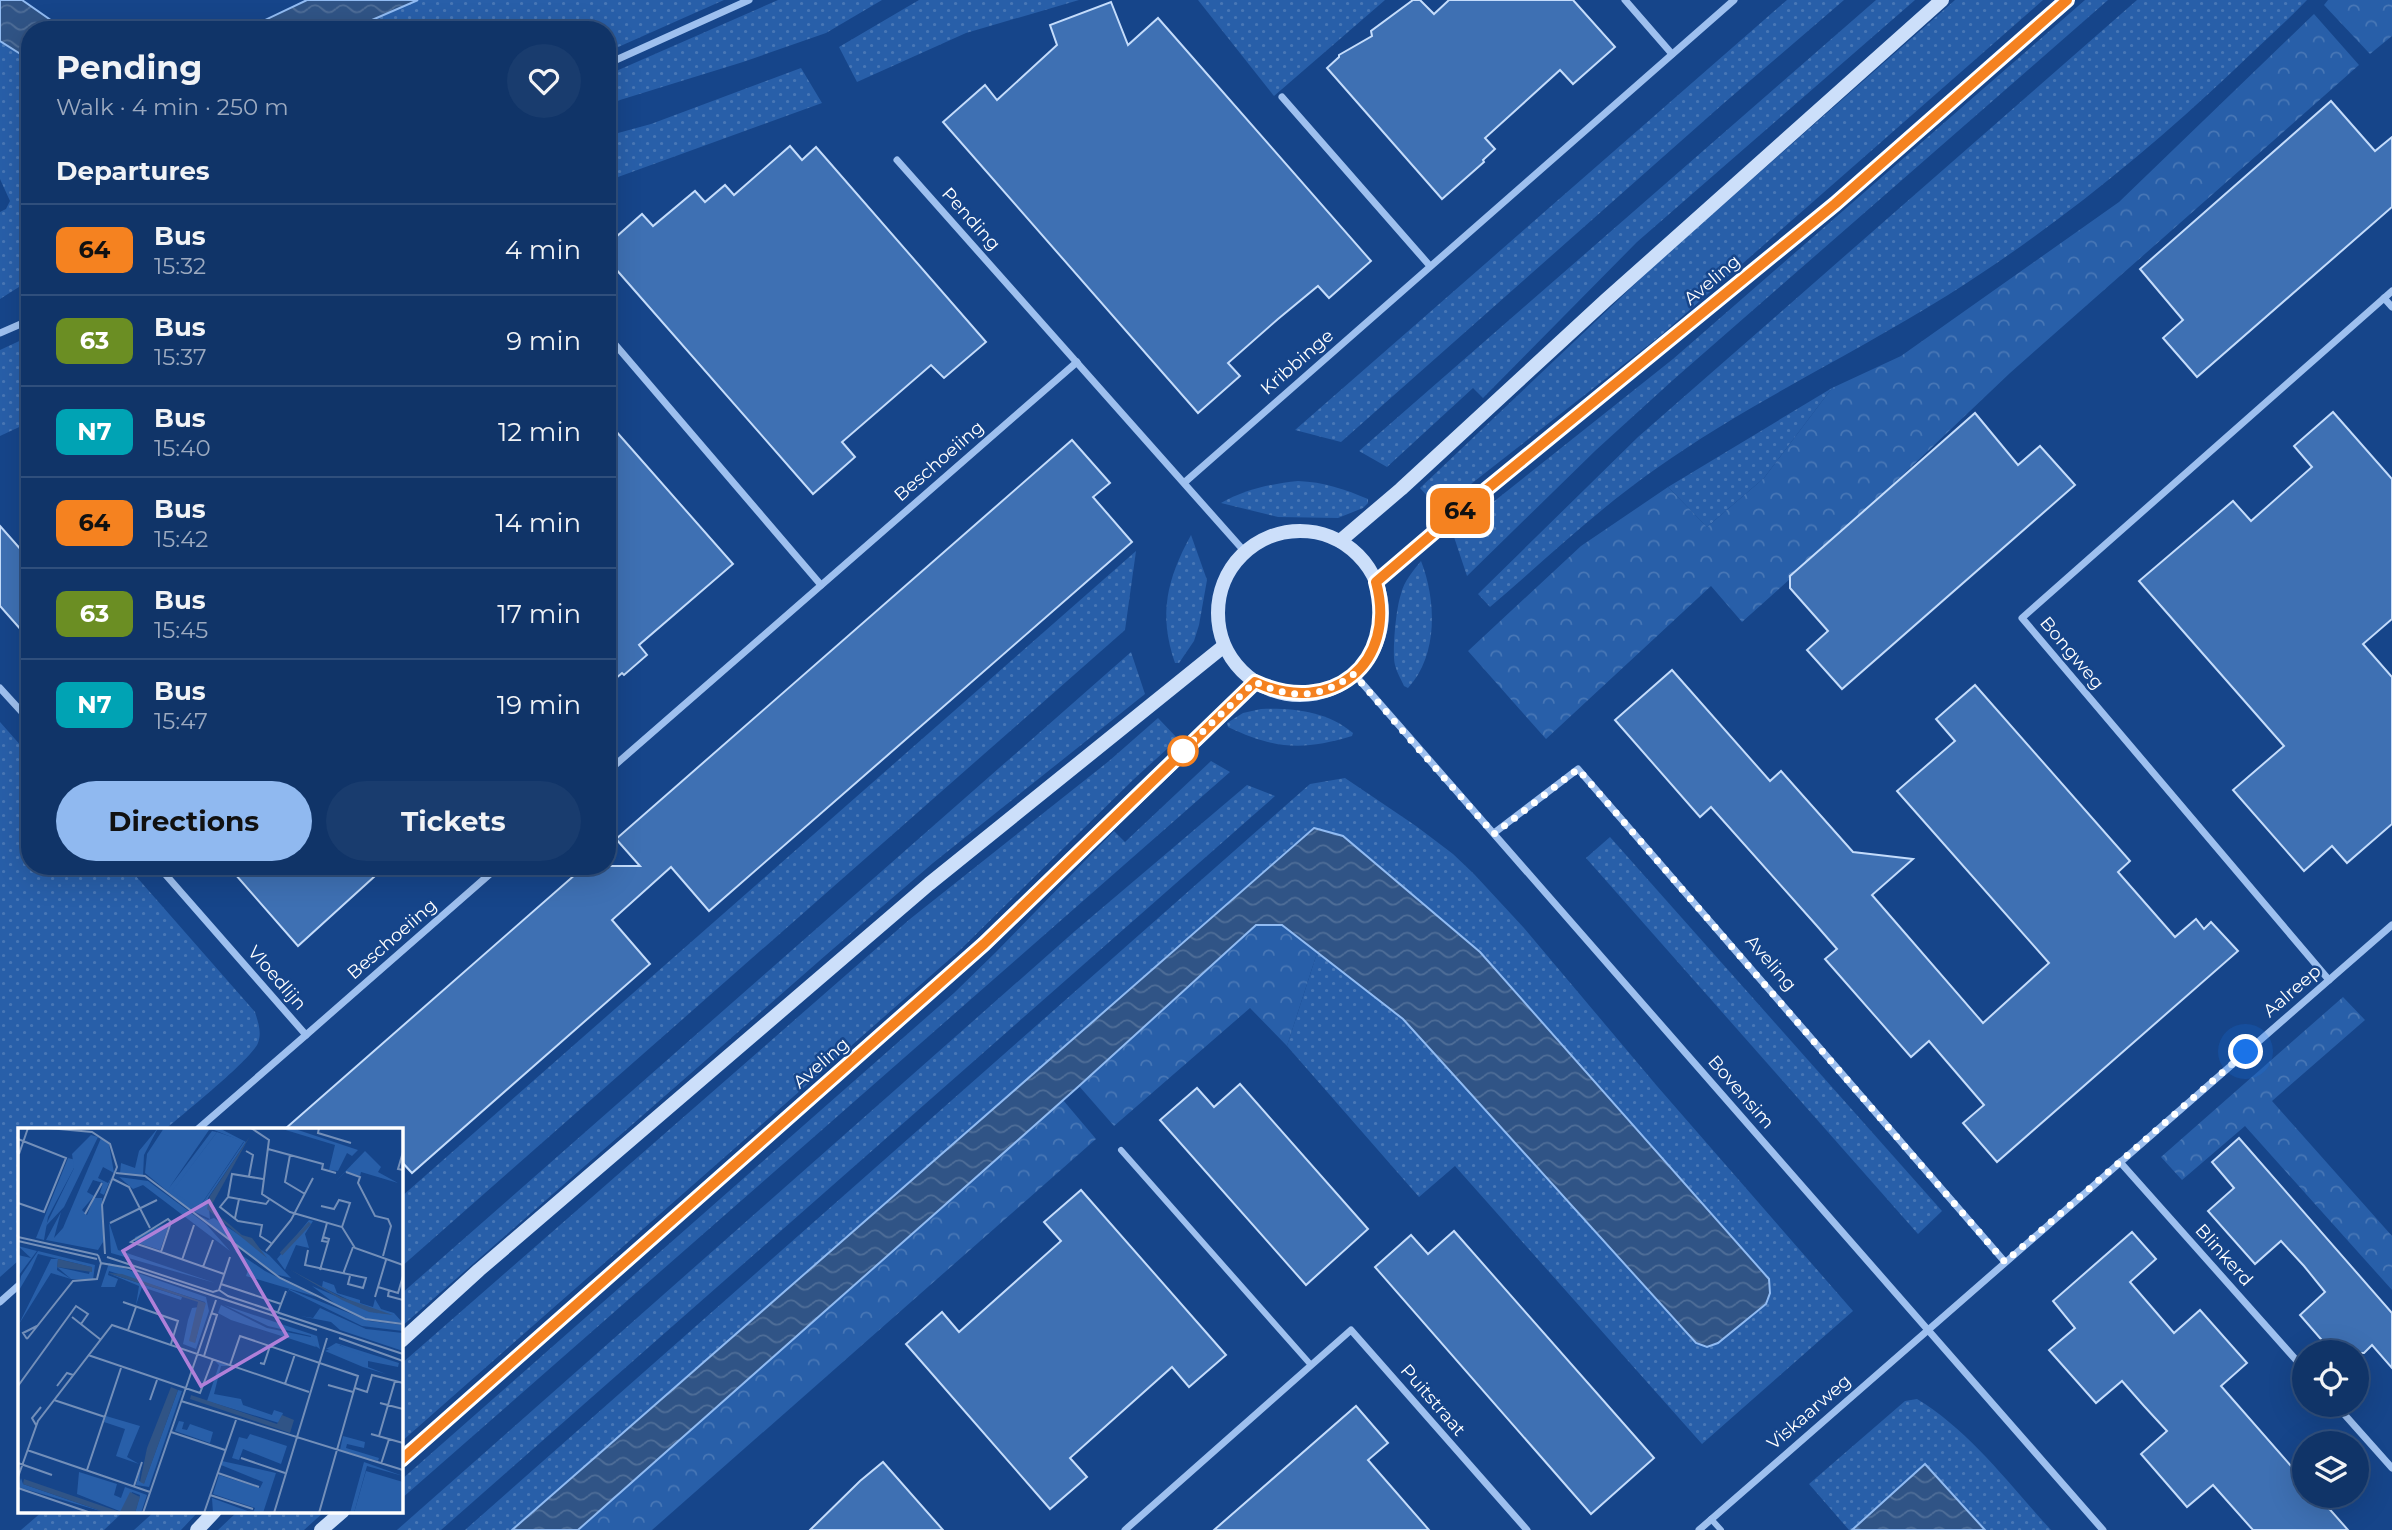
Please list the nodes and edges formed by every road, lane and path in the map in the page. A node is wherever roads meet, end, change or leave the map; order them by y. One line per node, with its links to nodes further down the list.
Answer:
1 (749, 0): 7 (street)
2 (1625, 0): 6 (street)
3 (1734, 0): 6 (street, Kribbinge)
4 (1942, 0): 19 (main road)
5 (2067, 0): 21 (main road, Aveling)
6 (1672, 54): 10 (street, Kribbinge)
7 (616, 60)
8 (1282, 97): 10 (street)
9 (897, 160): 17 (street, Pending)
10 (1430, 266): 18 (street, Kribbinge)
11 (2392, 291): 12 (street, Bongweg)
12 (2384, 298): 13 (street); 33 (street, Bongweg)
13 (2392, 307)
14 (21, 324): 15 (street)
15 (0, 333)
16 (616, 346): 22 (street)
17 (1077, 362): 18 (street, Pending); 22 (street, Beschoeiing)
18 (1185, 482): 20 (street, Pending)
19 (1340, 541): 20 (main road); 21 (main road)
20 (1245, 552): 23 (main road)
21 (1376, 582): 24 (main road)
22 (821, 585): 28 (street, Beschoeiing)
23 (1224, 646): 25 (main road); 42 (main road)
24 (1354, 674): 25 (main road); 29 (street, Bovensim)
25 (1255, 682): 46 (main road, Aveling)
26 (0, 688): 27 (street)
27 (21, 711)
28 (616, 764)
29 (1494, 834): 38 (street, Aveling); 41 (street, Bovensim)
30 (166, 875): 34 (street, Vloedlijn)
31 (489, 875): 34 (street, Beschoeiing)
32 (2392, 925): 33 (street, Aalreep)
33 (2329, 979): 37 (street, Aalreep)
34 (306, 1035): 35 (street, Vloedlijn)
35 (199, 1128)
36 (1121, 1150): 44 (street)
37 (2120, 1162): 38 (street, Aalreep); 43 (street, Blinkerd)
38 (2005, 1262): 41 (street, Aalreep)
39 (18, 1286): 40 (street)
40 (0, 1302)
41 (1928, 1329): 50 (street, Viskaarweg); 57 (street, Bovensim)
42 (402, 1340)
43 (2292, 1355)
44 (1311, 1365): 53 (street, Puitstraat); 54 (street, Puitstraat)
45 (2347, 1417): 47 (street)
46 (402, 1459)
47 (2392, 1468)
48 (214, 1512): 51 (main road)
49 (342, 1512): 52 (main road)
50 (1711, 1519): 55 (street, Viskaarweg); 56 (street)
51 (197, 1530)
52 (321, 1530)
53 (1125, 1530)
54 (1527, 1530)
55 (1699, 1530)
56 (1721, 1530)
57 (2103, 1530)

